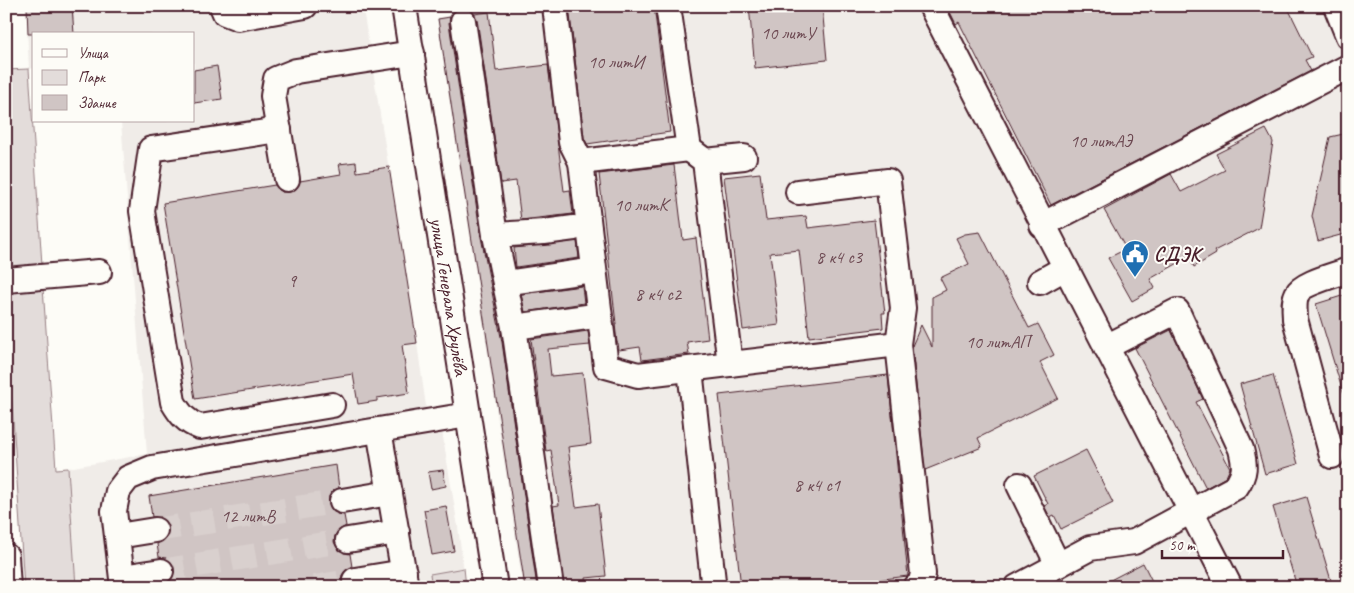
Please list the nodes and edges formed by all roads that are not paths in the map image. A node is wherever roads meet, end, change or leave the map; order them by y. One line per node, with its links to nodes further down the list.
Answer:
1 (222, 6): 2 (street)
2 (305, 6)
3 (388, 6): 11 (street, улица Генерала Хрулёва)
4 (404, 6): 11 (street, улица Генерала Хрулёва)
5 (555, 6): 16 (street)
6 (668, 6): 14 (street)
7 (931, 6): 19 (street)
8 (1336, 6): 10 (street)
9 (463, 20): 21 (street)
10 (1348, 36)
11 (404, 54): 13 (street); 36 (street, улица Генерала Хрулёва)
12 (1348, 67): 19 (street)
13 (279, 130): 17 (street); 35 (street)
14 (697, 155): 15 (street); 16 (street); 33 (street)
15 (744, 157)
16 (580, 162): 34 (street)
17 (287, 179)
18 (798, 192): 31 (street)
19 (1042, 225): 22 (street)
20 (574, 228): 21 (street)
21 (495, 235): 28 (street)
22 (1065, 268): 27 (street); 32 (street)
23 (1348, 270): 38 (street)
24 (99, 272): 26 (street)
25 (580, 272): 28 (street)
26 (6, 280)
27 (1040, 282)
28 (505, 283): 30 (street)
29 (587, 318): 30 (street)
30 (514, 326): 57 (street)
31 (898, 344): 33 (street); 58 (street)
32 (1106, 348): 42 (street); 42 (street)
33 (730, 364): 34 (street)
34 (690, 369): 52 (street)
35 (332, 406)
36 (460, 416): 37 (street); 55 (street, улица Генерала Хрулёва); 56 (street, улица Генерала Хрулёва)
37 (379, 430): 40 (street); 45 (street)
38 (1332, 456)
39 (1019, 485): 48 (street)
40 (390, 493): 41 (street); 44 (street)
41 (342, 501)
42 (1191, 511): 48 (street); 60 (street)
43 (154, 530): 45 (street)
44 (397, 532): 46 (street); 51 (street)
45 (118, 536): 53 (street)
46 (348, 540)
47 (6, 556): 54 (street)
48 (1058, 565): 59 (street)
49 (161, 571): 53 (street)
50 (354, 580): 51 (street)
51 (405, 580)
52 (713, 581)
53 (123, 582)
54 (8, 587)
55 (478, 587)
56 (495, 587)
57 (551, 587)
58 (916, 587)
59 (1017, 587)
60 (1230, 587)

